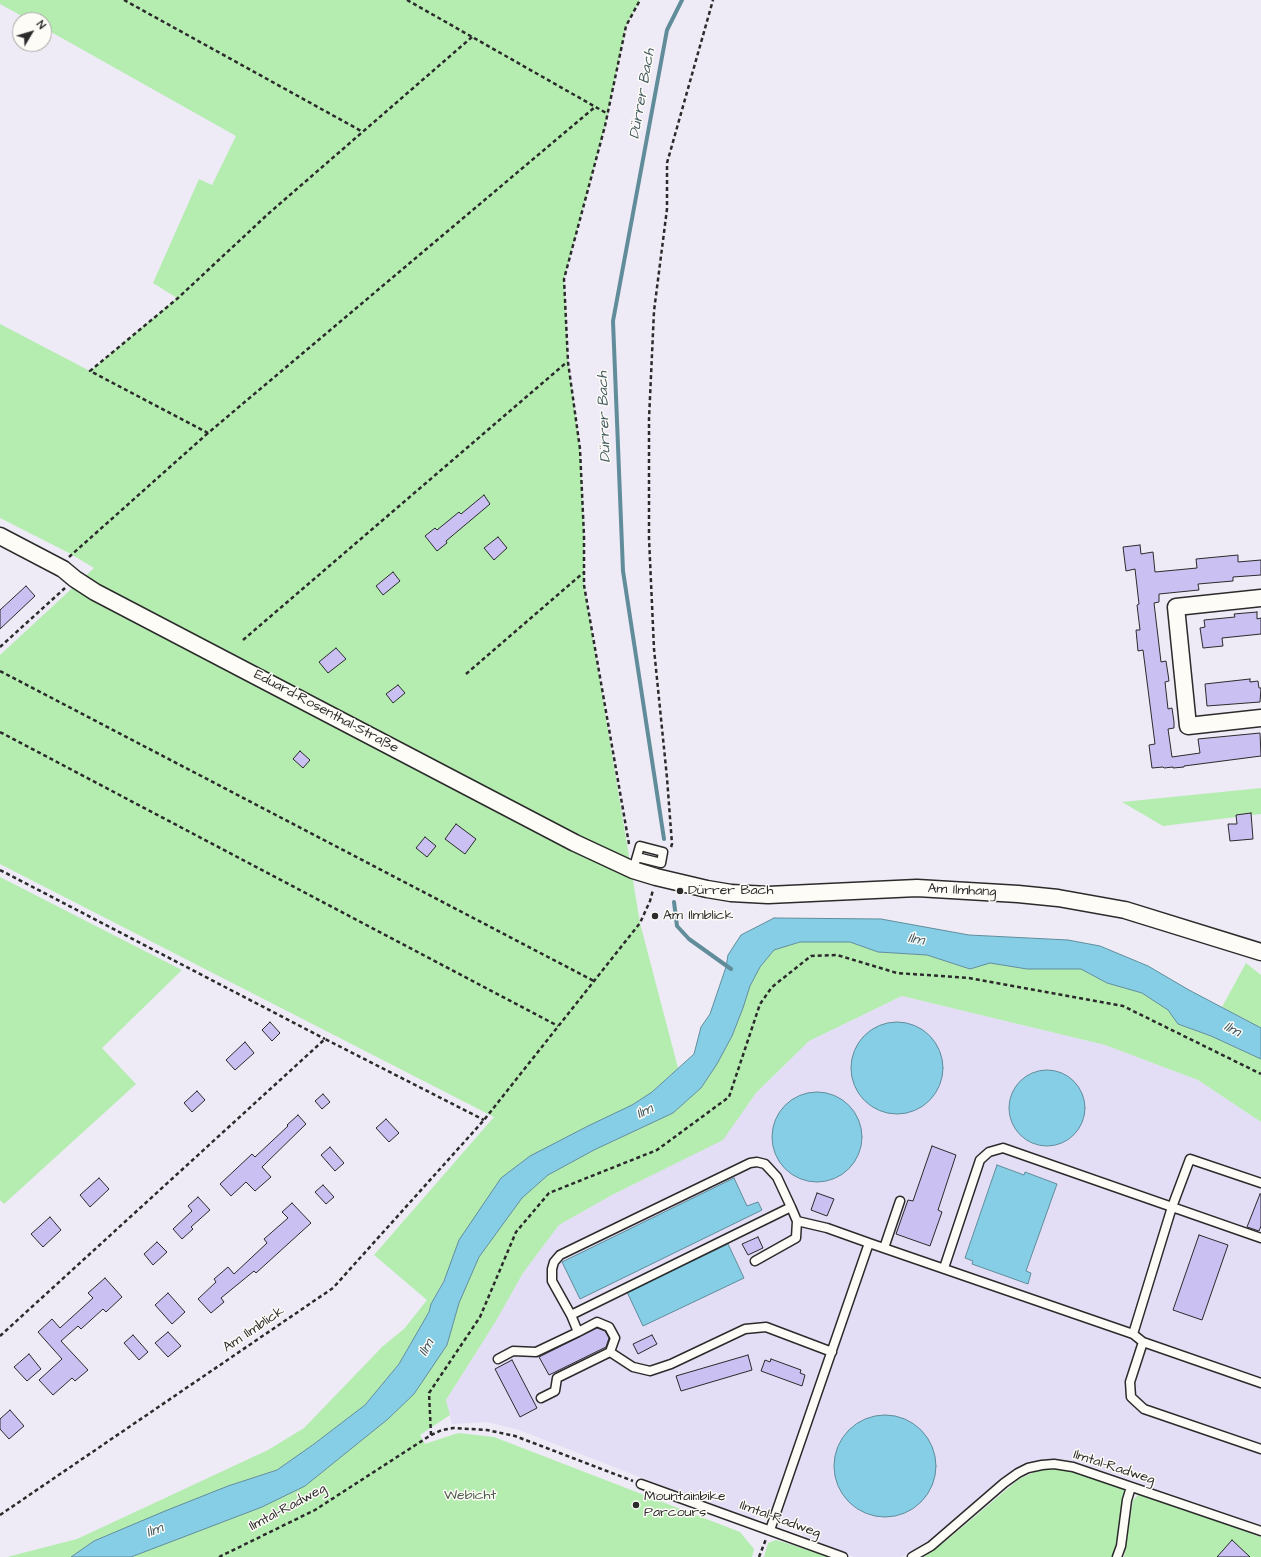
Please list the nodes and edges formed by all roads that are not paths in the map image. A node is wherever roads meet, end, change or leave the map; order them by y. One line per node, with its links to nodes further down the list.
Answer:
1 (0, 536): 4 (street, Eduard-Rosenthal-Straße)
2 (1261, 598): 3 (street)
3 (1261, 718)
4 (656, 878): 5 (street, Am Ilmhang)
5 (1261, 952)
6 (1261, 1183): 9 (lane)
7 (900, 1201): 13 (lane)
8 (791, 1207): 10 (lane); 16 (lane); 16 (lane)
9 (1172, 1207): 11 (lane); 15 (lane); 18 (lane)
10 (797, 1221): 12 (lane); 14 (lane)
11 (1261, 1238)
12 (869, 1243): 13 (lane); 21 (lane)
13 (884, 1248): 15 (lane)
14 (755, 1262)
15 (944, 1268): 18 (lane)
16 (570, 1315): 17 (lane)
17 (578, 1332): 20 (lane); 22 (lane)
18 (1133, 1334): 19 (lane)
19 (1143, 1342): 23 (lane); 25 (lane)
20 (610, 1352): 21 (lane); 24 (lane)
21 (832, 1352): 28 (lane)
22 (498, 1359)
23 (1261, 1383)
24 (541, 1398)
25 (1261, 1449)
26 (641, 1484): 28 (lane, Ilmtal-Radweg)
27 (1132, 1486): 29 (lane, Ilmtal-Radweg); 31 (lane, Ilmtal-Radweg); 32 (lane)
28 (770, 1530): 30 (lane, Ilmtal-Radweg)
29 (1261, 1531)
30 (843, 1557)
31 (912, 1557)
32 (1117, 1557)

